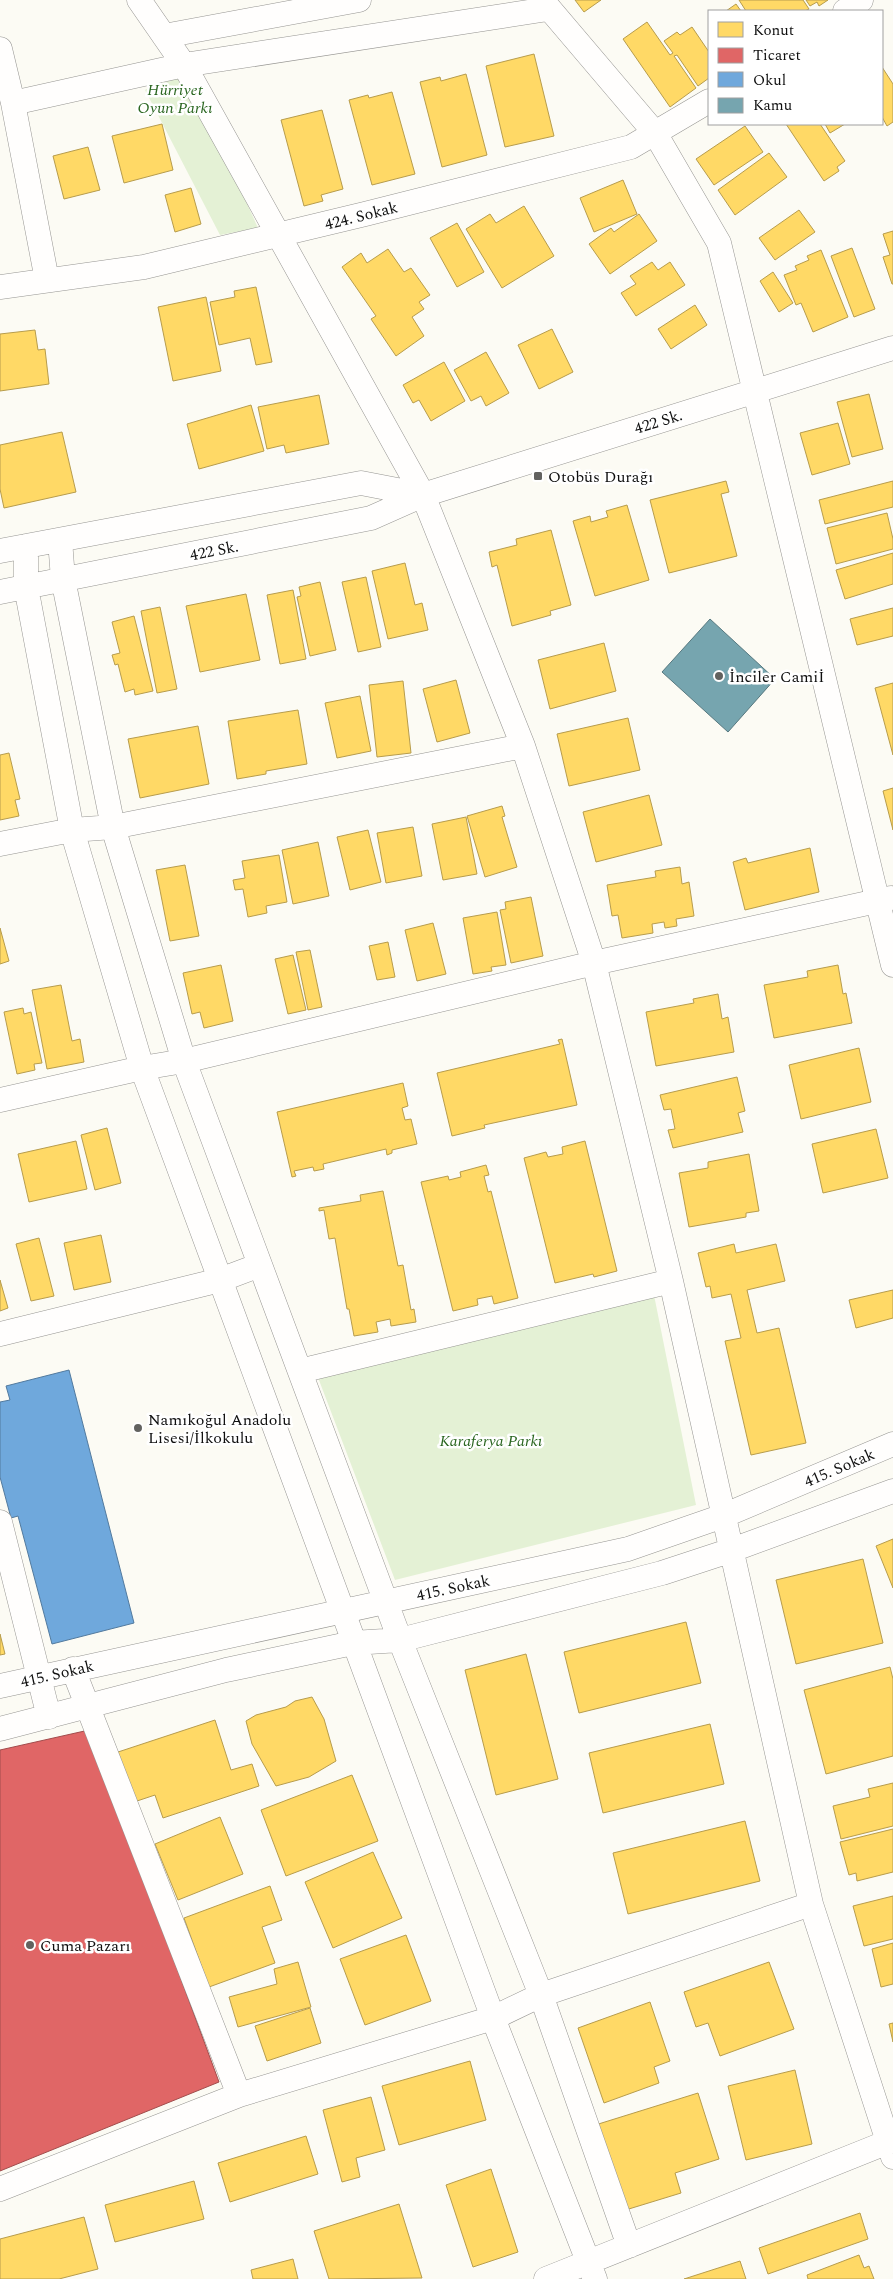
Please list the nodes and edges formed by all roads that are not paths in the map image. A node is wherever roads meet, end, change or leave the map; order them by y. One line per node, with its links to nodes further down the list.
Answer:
1 (139, 0): 6 (street)
2 (359, 0): 6 (street)
3 (861, 0): 5 (street)
4 (545, 4): 8 (street); 11 (street)
5 (846, 10)
6 (164, 36): 8 (street)
7 (0, 49): 10 (street)
8 (184, 65): 10 (street); 12 (street)
9 (708, 102): 11 (street, 424. Sokak)
10 (13, 104): 13 (street)
11 (655, 133): 12 (street, 424. Sokak); 16 (street)
12 (279, 235): 13 (street, 424. Sokak); 17 (street)
13 (47, 280): 14 (street, 424. Sokak)
14 (0, 287)
15 (893, 348): 16 (street, 422 Sk.)
16 (753, 392): 17 (street, 422 Sk.); 28 (street)
17 (423, 495): 18 (street, 422 Sk.); 21 (street, 422 Sk.); 24 (street)
18 (60, 540): 19 (street, 422 Sk.); 21 (street)
19 (26, 546): 20 (street, 422 Sk.); 22 (street)
20 (0, 551)
21 (63, 579): 22 (street, 422 Sk.); 25 (street)
22 (26, 587): 23 (street, 422 Sk.); 26 (street)
23 (0, 592)
24 (523, 746): 25 (street); 29 (street)
25 (113, 827): 26 (street); 31 (street)
26 (72, 830): 27 (street); 32 (street)
27 (0, 844)
28 (885, 900): 29 (street); 30 (street)
29 (594, 963): 31 (street); 36 (street)
30 (893, 965)
31 (184, 1061): 32 (street); 34 (street)
32 (142, 1068): 33 (street); 35 (street)
33 (0, 1100)
34 (260, 1265): 35 (street); 38 (street)
35 (220, 1280): 37 (street); 45 (street)
36 (672, 1281): 38 (street); 41 (street)
37 (0, 1334)
38 (300, 1371): 44 (street)
39 (893, 1444): 41 (street, 415. Sokak)
40 (893, 1490): 43 (street)
41 (723, 1516): 43 (street); 44 (street, 415. Sokak)
42 (0, 1522): 49 (street)
43 (732, 1550): 46 (street); 54 (street)
44 (385, 1602): 45 (street, 415. Sokak); 46 (street)
45 (344, 1610): 47 (street); 48 (street, 415. Sokak)
46 (400, 1640): 47 (street); 55 (street)
47 (353, 1644): 51 (street); 56 (street)
48 (73, 1669): 49 (street, 415. Sokak); 51 (street)
49 (38, 1678): 50 (street, 415. Sokak); 52 (street)
50 (0, 1686)
51 (87, 1708): 52 (street); 57 (street)
52 (49, 1717): 53 (street)
53 (0, 1729)
54 (811, 1904): 55 (street); 58 (street)
55 (541, 1995): 56 (street); 60 (street)
56 (493, 2018): 57 (street); 61 (street)
57 (239, 2095): 59 (street)
58 (892, 2146): 60 (street)
59 (0, 2189)
60 (629, 2246): 61 (street)
61 (592, 2270): 62 (street)
62 (546, 2279)

